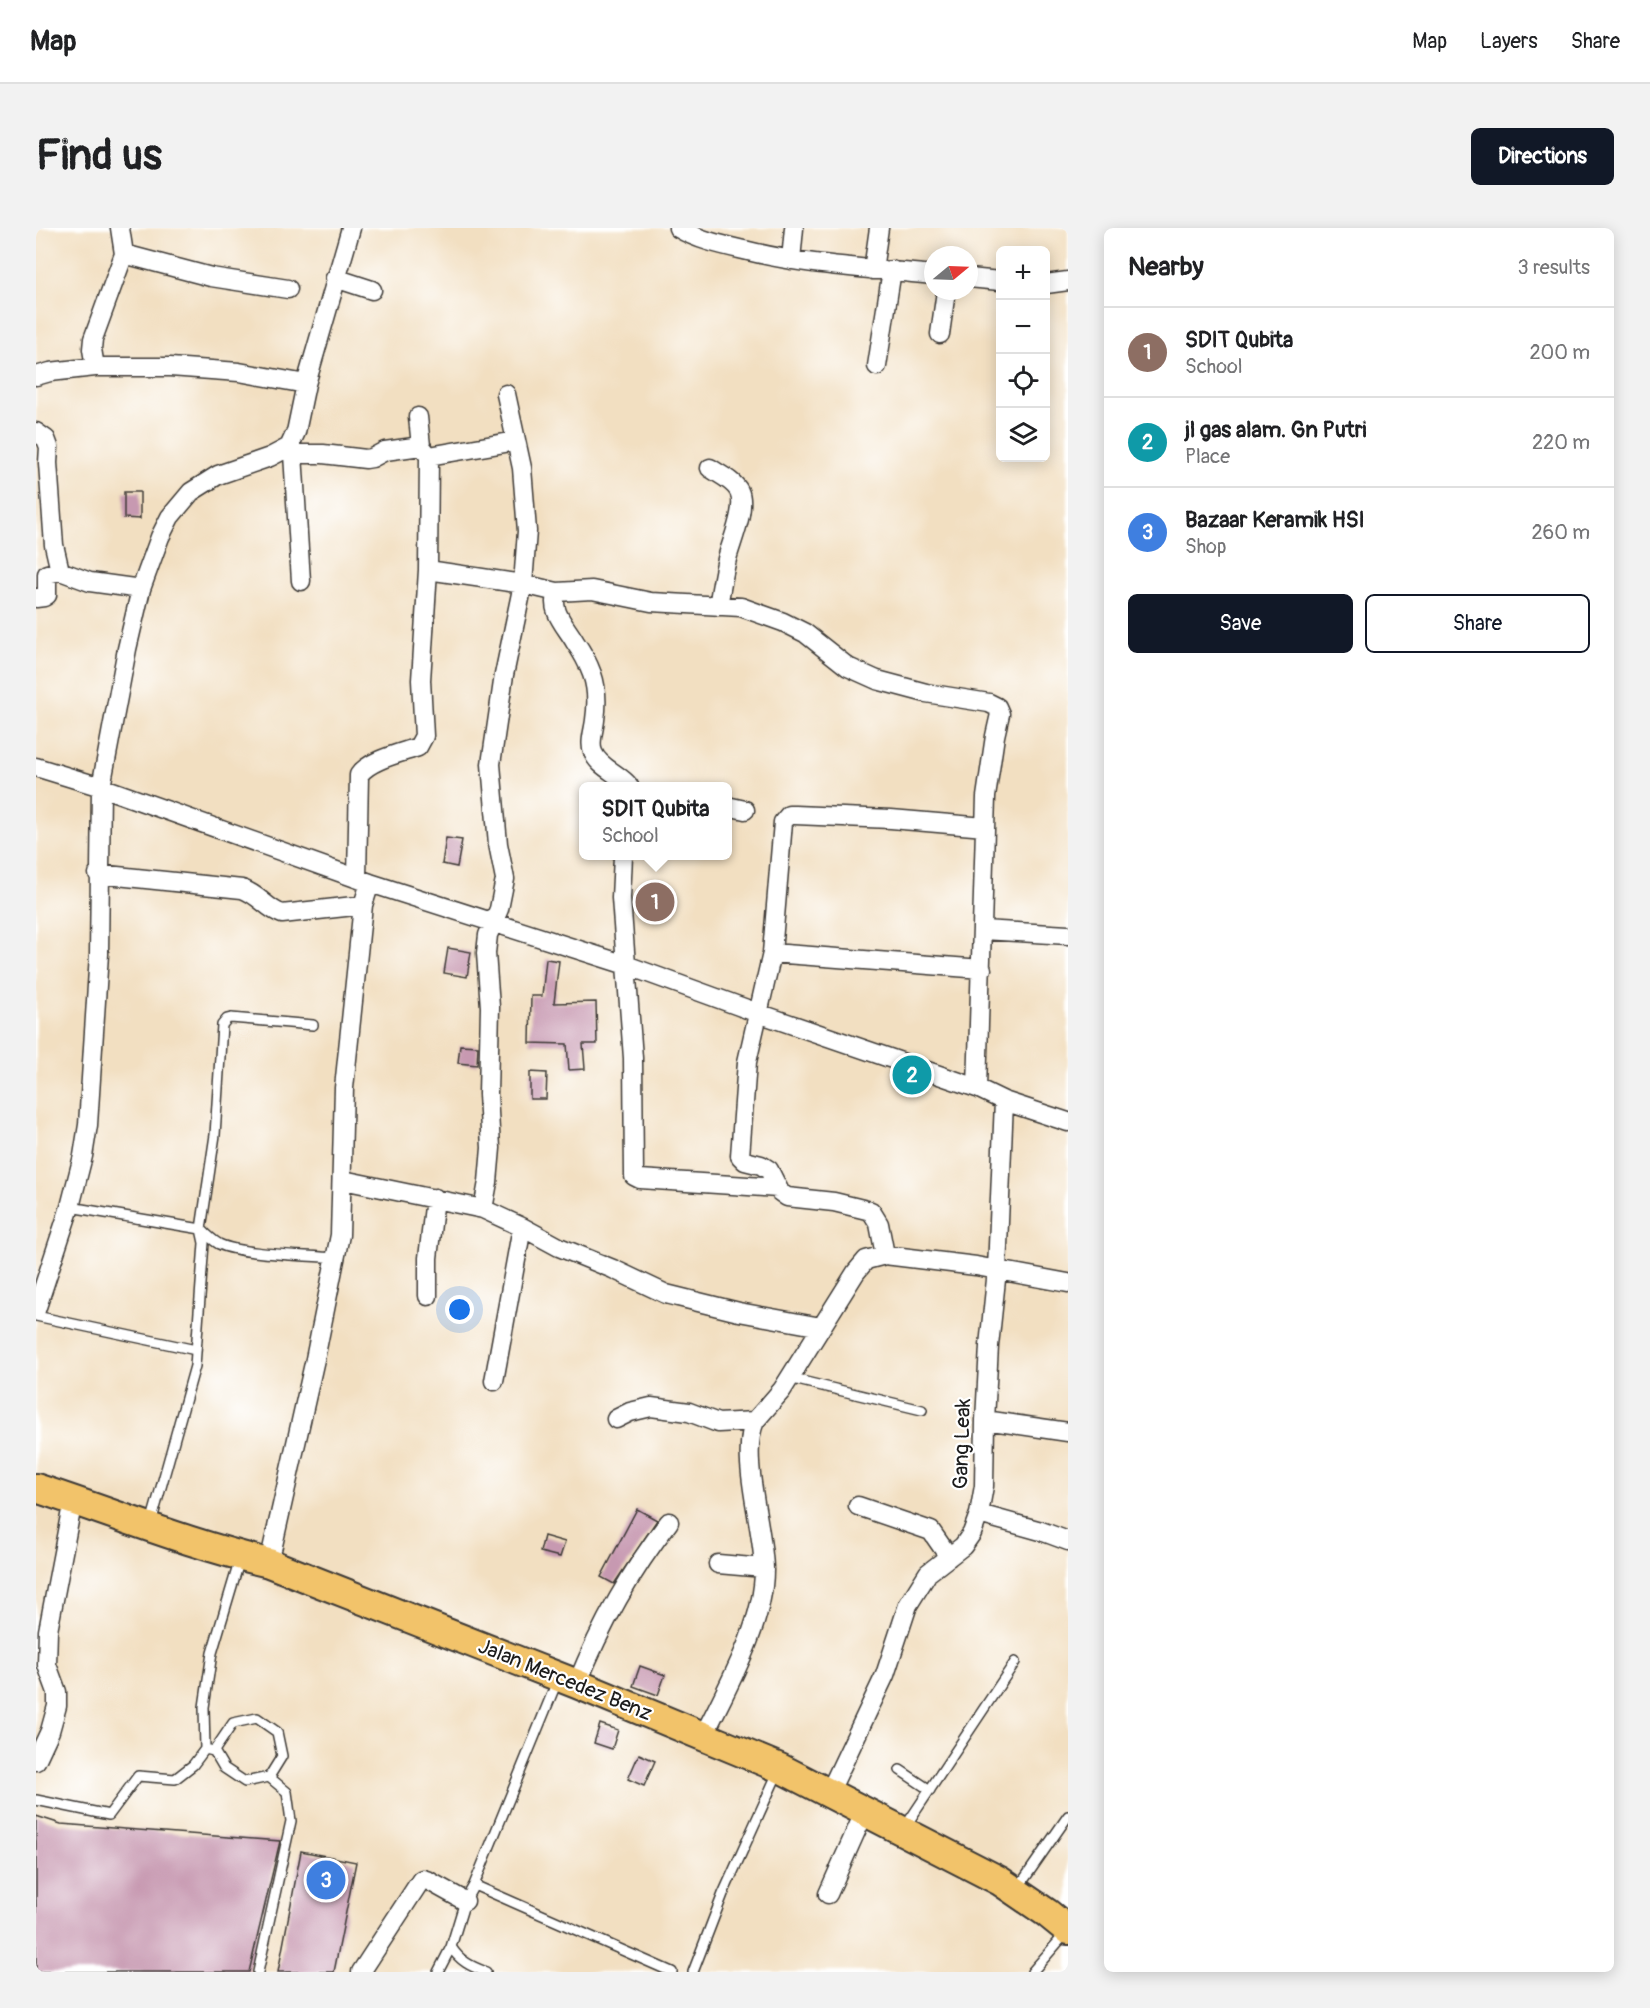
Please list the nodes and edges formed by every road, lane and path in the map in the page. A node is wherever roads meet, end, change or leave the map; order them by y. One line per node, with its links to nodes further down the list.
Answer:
1 (120, 228): 6 (street)
2 (351, 228): 11 (street)
3 (678, 228): 7 (street)
4 (794, 228): 7 (street)
5 (879, 228): 8 (street)
6 (124, 255): 16 (street); 21 (street)
7 (791, 260): 8 (street)
8 (873, 270): 9 (street)
9 (892, 270): 10 (street); 20 (street)
10 (924, 274)
11 (335, 278): 17 (street); 23 (street)
12 (978, 280): 13 (street)
13 (996, 281)
14 (1068, 281): 15 (street)
15 (1050, 283)
16 (288, 289)
17 (372, 290)
18 (945, 300): 19 (street)
19 (940, 334)
20 (877, 366)
21 (95, 367): 22 (street); 23 (street)
22 (36, 376)
23 (306, 384): 28 (street)
24 (506, 394): 27 (street)
25 (418, 417): 29 (street)
26 (38, 436): 32 (street)
27 (516, 441): 29 (street); 34 (street)
28 (291, 451): 29 (street); 33 (street); 35 (street)
29 (425, 451): 31 (street)
30 (710, 468): 38 (street)
31 (428, 570): 34 (street); 45 (street)
32 (60, 571): 35 (street); 37 (street)
33 (301, 581)
34 (523, 584): 36 (street); 47 (street)
35 (141, 590): 41 (street)
36 (557, 592): 38 (street); 40 (street)
37 (36, 598)
38 (718, 606): 42 (street)
39 (36, 767): 41 (street)
40 (626, 782)
41 (101, 787): 44 (street); 45 (street)
42 (985, 827): 48 (street); 50 (street)
43 (624, 860): 51 (street)
44 (98, 874): 46 (street); 61 (street)
45 (363, 881): 46 (street); 47 (street)
46 (363, 905): 58 (street)
47 (493, 924): 51 (street); 62 (street)
48 (983, 930): 49 (street); 52 (street)
49 (1068, 936)
50 (772, 953): 52 (street); 53 (street)
51 (626, 965): 53 (street); 59 (street)
52 (982, 969): 55 (street)
53 (758, 1013): 55 (street); 59 (street)
54 (314, 1025): 64 (lane)
55 (977, 1088): 56 (street)
56 (1004, 1101): 57 (street); 67 (street, Gang Leak)
57 (1068, 1122)
58 (343, 1180): 60 (street); 66 (street)
59 (778, 1188): 65 (street)
60 (435, 1198): 62 (street); 69 (street)
61 (70, 1207): 64 (lane); 70 (street)
62 (483, 1209): 63 (street)
63 (522, 1227): 72 (street); 75 (street)
64 (201, 1229): 66 (lane); 73 (lane)
65 (885, 1255): 67 (street); 72 (street)
66 (335, 1258): 90 (street)
67 (997, 1270): 68 (street); 78 (street, Gang Leak)
68 (1068, 1283)
69 (428, 1296)
70 (36, 1310)
71 (36, 1316): 73 (lane)
72 (821, 1327): 74 (street)
73 (196, 1350): 86 (lane)
74 (789, 1378): 76 (lane); 79 (street)
75 (494, 1381)
76 (922, 1410)
77 (616, 1419): 79 (street)
78 (985, 1420): 80 (street); 84 (street, Gang Leak)
79 (755, 1421): 92 (street)
80 (1068, 1432)
81 (36, 1488): 82 (main road, Jalan Mercedez Benz)
82 (73, 1500): 86 (main road, Jalan Mercedez Benz); 97 (street)
83 (858, 1506): 89 (street)
84 (979, 1514): 87 (street); 89 (street, Gang Leak)
85 (669, 1522): 94 (street)
86 (150, 1528): 88 (main road, Jalan Mercedez Benz)
87 (1068, 1541)
88 (240, 1556): 90 (main road, Jalan Mercedez Benz); 96 (lane)
89 (949, 1557): 102 (street, Gang Leak)
90 (269, 1563): 94 (main road, Jalan Mercedez Benz)
91 (718, 1564): 92 (street)
92 (764, 1568): 95 (street)
93 (1015, 1662): 101 (lane)
94 (568, 1680): 95 (main road, Jalan Mercedez Benz); 107 (lane)
95 (703, 1737): 98 (main road, Jalan Mercedez Benz)
96 (210, 1750): 100 (lane); 100 (lane); 103 (lane)
97 (36, 1761)
98 (780, 1768): 102 (main road, Jalan Mercedez Benz); 118 (lane)
99 (900, 1770): 101 (lane)
100 (269, 1777): 114 (lane)
101 (930, 1790): 106 (lane)
102 (829, 1793): 104 (main road, Jalan Mercedez Benz)
103 (36, 1800)
104 (865, 1811): 106 (main road, Jalan Mercedez Benz); 109 (street)
105 (1068, 1816): 108 (lane)
106 (903, 1831): 108 (main road, Jalan Mercedez Benz)
107 (474, 1885): 110 (lane); 113 (lane)
108 (1016, 1891): 111 (main road, Jalan Mercedez Benz)
109 (828, 1894)
110 (465, 1901): 112 (lane); 115 (street)
111 (1068, 1930): 119 (lane)
112 (451, 1947): 116 (lane); 117 (lane)
113 (667, 1971)
114 (258, 1972)
115 (361, 1972)
116 (438, 1972)
117 (486, 1972)
118 (693, 1972)
119 (1032, 1972)

